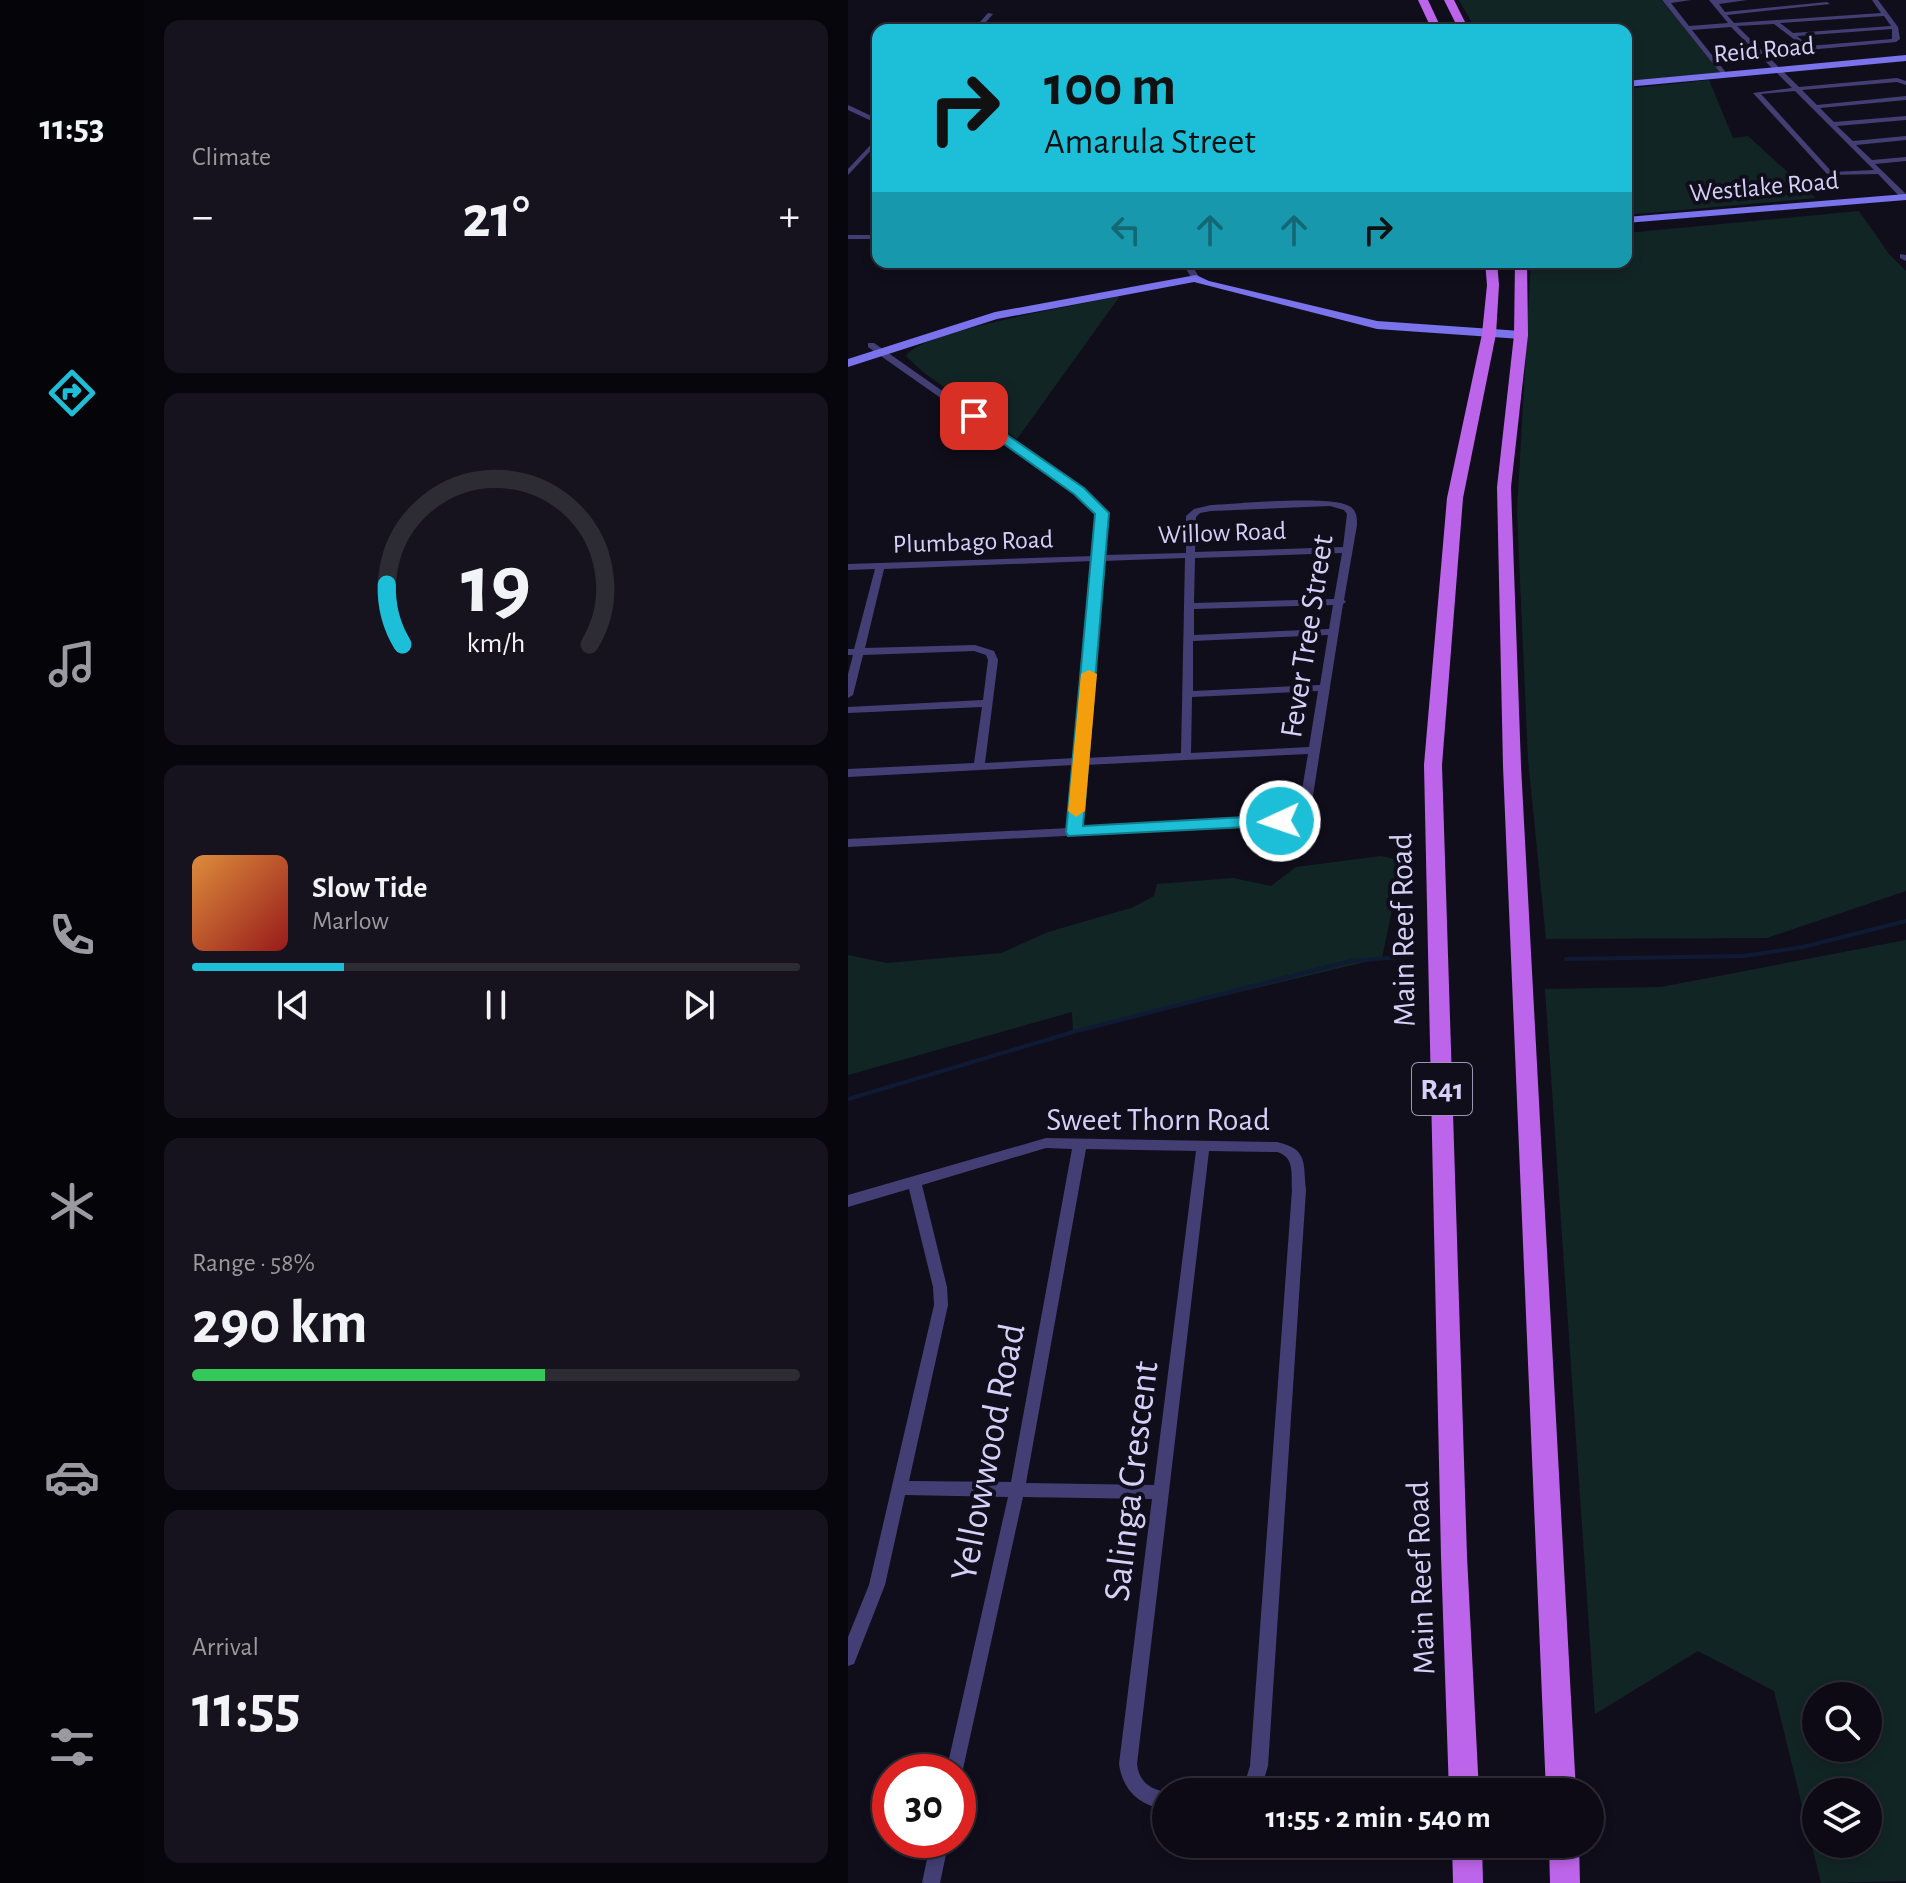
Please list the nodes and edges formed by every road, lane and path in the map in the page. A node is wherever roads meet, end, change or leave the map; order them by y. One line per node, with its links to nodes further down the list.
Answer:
1 (1423, 0): 16 (main road)
2 (1449, 0): 17 (main road)
3 (1688, 0): 6 (street)
4 (1744, 0): 7 (street)
5 (1875, 0): 12 (street)
6 (1666, 1): 26 (street)
7 (1713, 1): 11 (street)
8 (1826, 2): 9 (street); 13 (street)
9 (1800, 3): 11 (street)
10 (990, 14): 15 (street)
11 (1723, 14): 18 (street)
12 (1887, 14): 13 (street); 19 (street)
13 (1841, 18): 14 (street)
14 (1776, 23): 18 (street); 21 (street)
15 (981, 24)
16 (1434, 24)
17 (1461, 24)
18 (1733, 26): 20 (street); 25 (street)
19 (1895, 27): 21 (street); 22 (street)
20 (1688, 28)
21 (1791, 35): 22 (street)
22 (1896, 40): 23 (street)
23 (1906, 43)
24 (1906, 58): 25 (street, Reid Road)
25 (1778, 71): 26 (street, Reid Road); 29 (street)
26 (1725, 75): 27 (street, Reid Road)
27 (1632, 83)
28 (1906, 83): 29 (street)
29 (1797, 89): 32 (street); 41 (street)
30 (1906, 98): 32 (street)
31 (848, 107): 34 (street)
32 (1815, 107): 35 (street)
33 (1906, 118): 35 (street)
34 (872, 119)
35 (1832, 124): 37 (street)
36 (1906, 138): 37 (street)
37 (1851, 143): 40 (street)
38 (872, 146): 42 (street)
39 (1906, 159): 40 (street)
40 (1870, 162): 41 (street)
41 (1880, 172): 43 (street)
42 (848, 173)
43 (1906, 199): 44 (street, Westlake Road); 45 (street, Westlake Road)
44 (1632, 220)
45 (1632, 225)
46 (848, 237): 47 (street)
47 (872, 237)
48 (1492, 268): 51 (main road, Main Reef Road / R41)
49 (1521, 268): 52 (main road)
50 (1192, 270): 51 (street); 53 (street)
51 (1489, 334): 52 (street); 88 (main road, Main Reef Road / R41)
52 (1521, 335): 89 (main road)
53 (875, 348): 54 (street); 55 (street); 58 (street)
54 (848, 352)
55 (848, 363)
56 (1347, 550): 57 (street, Willow Road); 57 (street, Fever Tree Street); 61 (street, Fever Tree Street)
57 (1190, 555): 58 (street, Willow Road); 62 (street)
58 (1099, 559): 59 (street, Plumbago Road); 73 (street)
59 (880, 566): 60 (street, Plumbago Road); 65 (street)
60 (848, 567)
61 (1341, 602): 62 (street); 63 (street, Fever Tree Street)
62 (1191, 606): 64 (street)
63 (1333, 632): 64 (street); 66 (street, Fever Tree Street)
64 (1190, 638): 67 (street)
65 (852, 651): 68 (street); 69 (street)
66 (1324, 688): 67 (street); 71 (street, Fever Tree Street)
67 (1188, 694): 72 (street)
68 (848, 695)
69 (987, 703): 70 (street); 74 (street)
70 (848, 710)
71 (1314, 750): 72 (street); 76 (street, Fever Tree Street)
72 (1186, 757): 73 (street)
73 (1082, 760): 74 (street); 76 (street)
74 (979, 766): 75 (street)
75 (848, 773)
76 (1074, 832): 77 (street, Fever Tree Street)
77 (848, 843)
78 (1080, 1144): 79 (street, Sweet Thorn Road); 80 (street, Sweet Thorn Road); 83 (street, Yellowwood Road)
79 (1203, 1147): 84 (street, Salinga Crescent); 87 (street, Sweet Thorn Road)
80 (914, 1181): 81 (street, Sweet Thorn Road); 82 (street)
81 (848, 1201)
82 (901, 1488): 83 (street); 85 (street)
83 (1017, 1490): 84 (street); 86 (street, Yellowwood Road)
84 (1161, 1492): 90 (street, Salinga Crescent)
85 (848, 1658)
86 (959, 1754)
87 (1255, 1778)
88 (1463, 1778)
89 (1560, 1778)
90 (1152, 1798)
91 (936, 1858): 95 (street)
92 (1467, 1858): 94 (main road)
93 (1564, 1858): 96 (main road)
94 (1467, 1882)
95 (931, 1883)
96 (1565, 1883)

